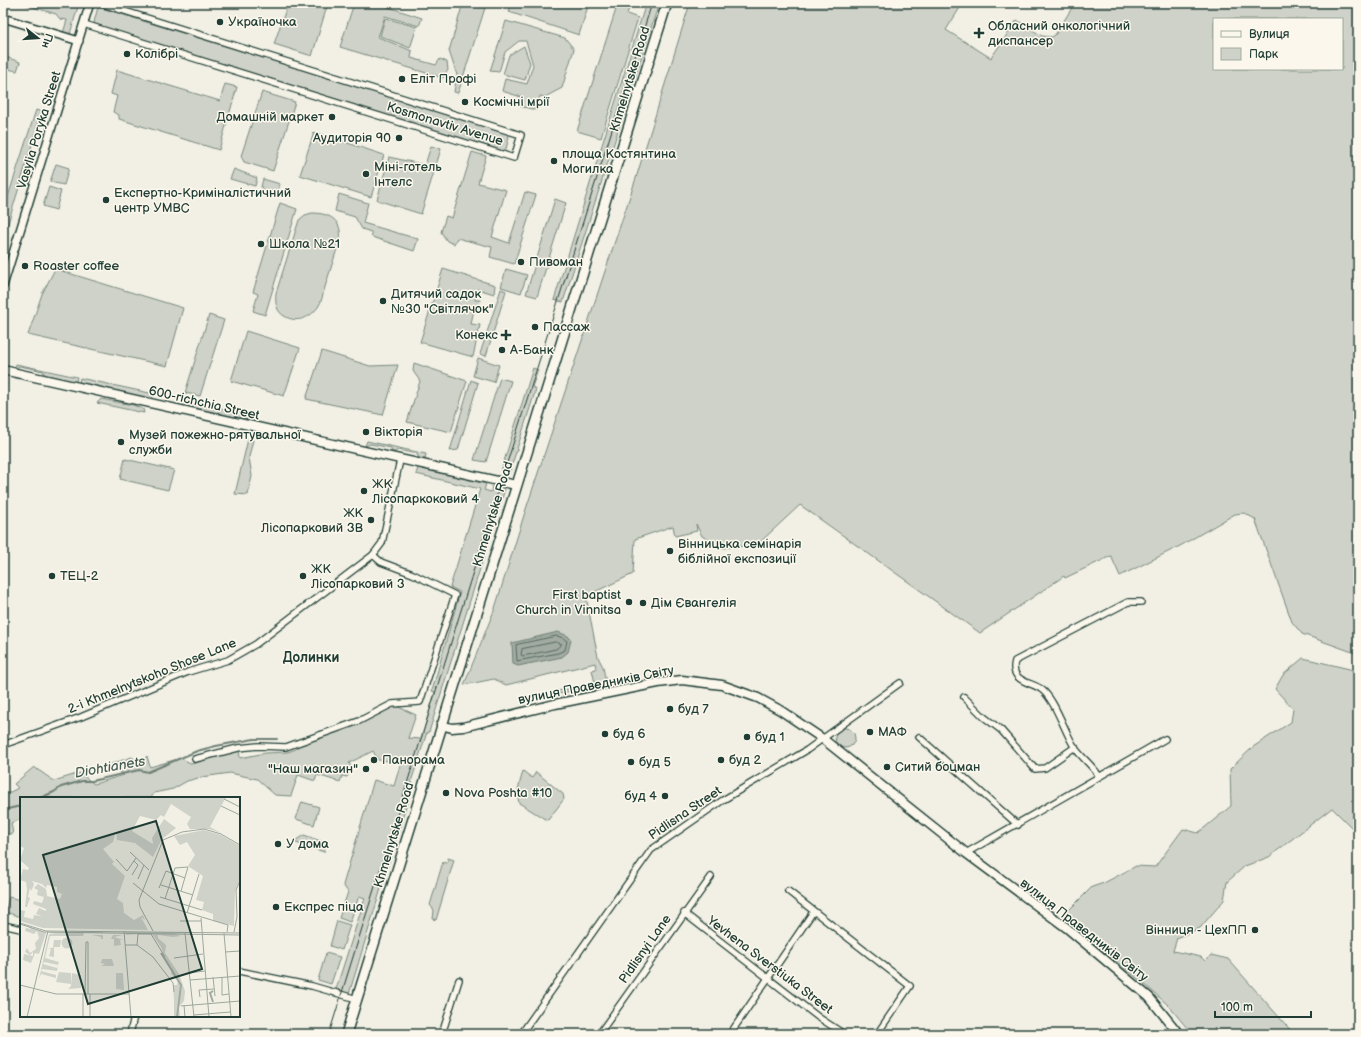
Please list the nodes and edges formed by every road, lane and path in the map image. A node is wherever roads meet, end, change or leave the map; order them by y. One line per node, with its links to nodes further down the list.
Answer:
1 (90, 3): 5 (street, Vasylia Poryka Street)
2 (99, 3): 5 (street, Kosmonavtiv Avenue)
3 (667, 3): 10 (main road, Khmelnytske Road)
4 (3, 18): 6 (street)
5 (84, 24): 6 (street, Vasylia Poryka Street)
6 (78, 41): 7 (street, Vasylia Poryka Street)
7 (3, 286)
8 (3, 370): 9 (main road, 600-richchia Street)
9 (400, 460): 10 (main road, 600-richchia Street); 11 (street, 2-i Khmelnytskoho Shose Lane)
10 (516, 485): 15 (main road, Khmelnytske Road)
11 (373, 555): 19 (street, 2-i Khmelnytskoho Shose Lane); 21 (street)
12 (1141, 602): 20 (street)
13 (900, 683): 18 (street, Pidlisna Street)
14 (964, 697): 20 (street)
15 (441, 725): 18 (main road, вулиця Праведників Світу); 34 (main road, Khmelnytske Road)
16 (919, 737): 23 (street)
17 (1165, 738): 22 (street)
18 (823, 739): 24 (main road, вулиця Праведників Світу); 39 (street, Pidlisna Street)
19 (3, 745)
20 (1075, 748): 22 (street)
21 (195, 759)
22 (1099, 776): 23 (street)
23 (1018, 825): 24 (street)
24 (966, 854): 44 (main road, вулиця Праведників Світу)
25 (711, 877): 28 (street, Pidlisnyi Lane)
26 (788, 891): 27 (street)
27 (814, 912): 32 (street); 43 (street)
28 (684, 913): 32 (street, Yevhena Sverstiuka Street); 40 (street, Pidlisnyi Lane)
29 (3, 925): 30 (street)
30 (20, 929)
31 (240, 971): 34 (street)
32 (768, 978): 41 (street); 42 (street, Yevhena Sverstiuka Street)
33 (459, 980): 38 (street)
34 (357, 999): 37 (main road, Khmelnytske Road)
35 (134, 1017): 36 (street)
36 (130, 1034)
37 (346, 1034)
38 (442, 1034)
39 (521, 1034)
40 (599, 1034)
41 (730, 1034)
42 (844, 1034)
43 (877, 1034)
44 (1179, 1034)

